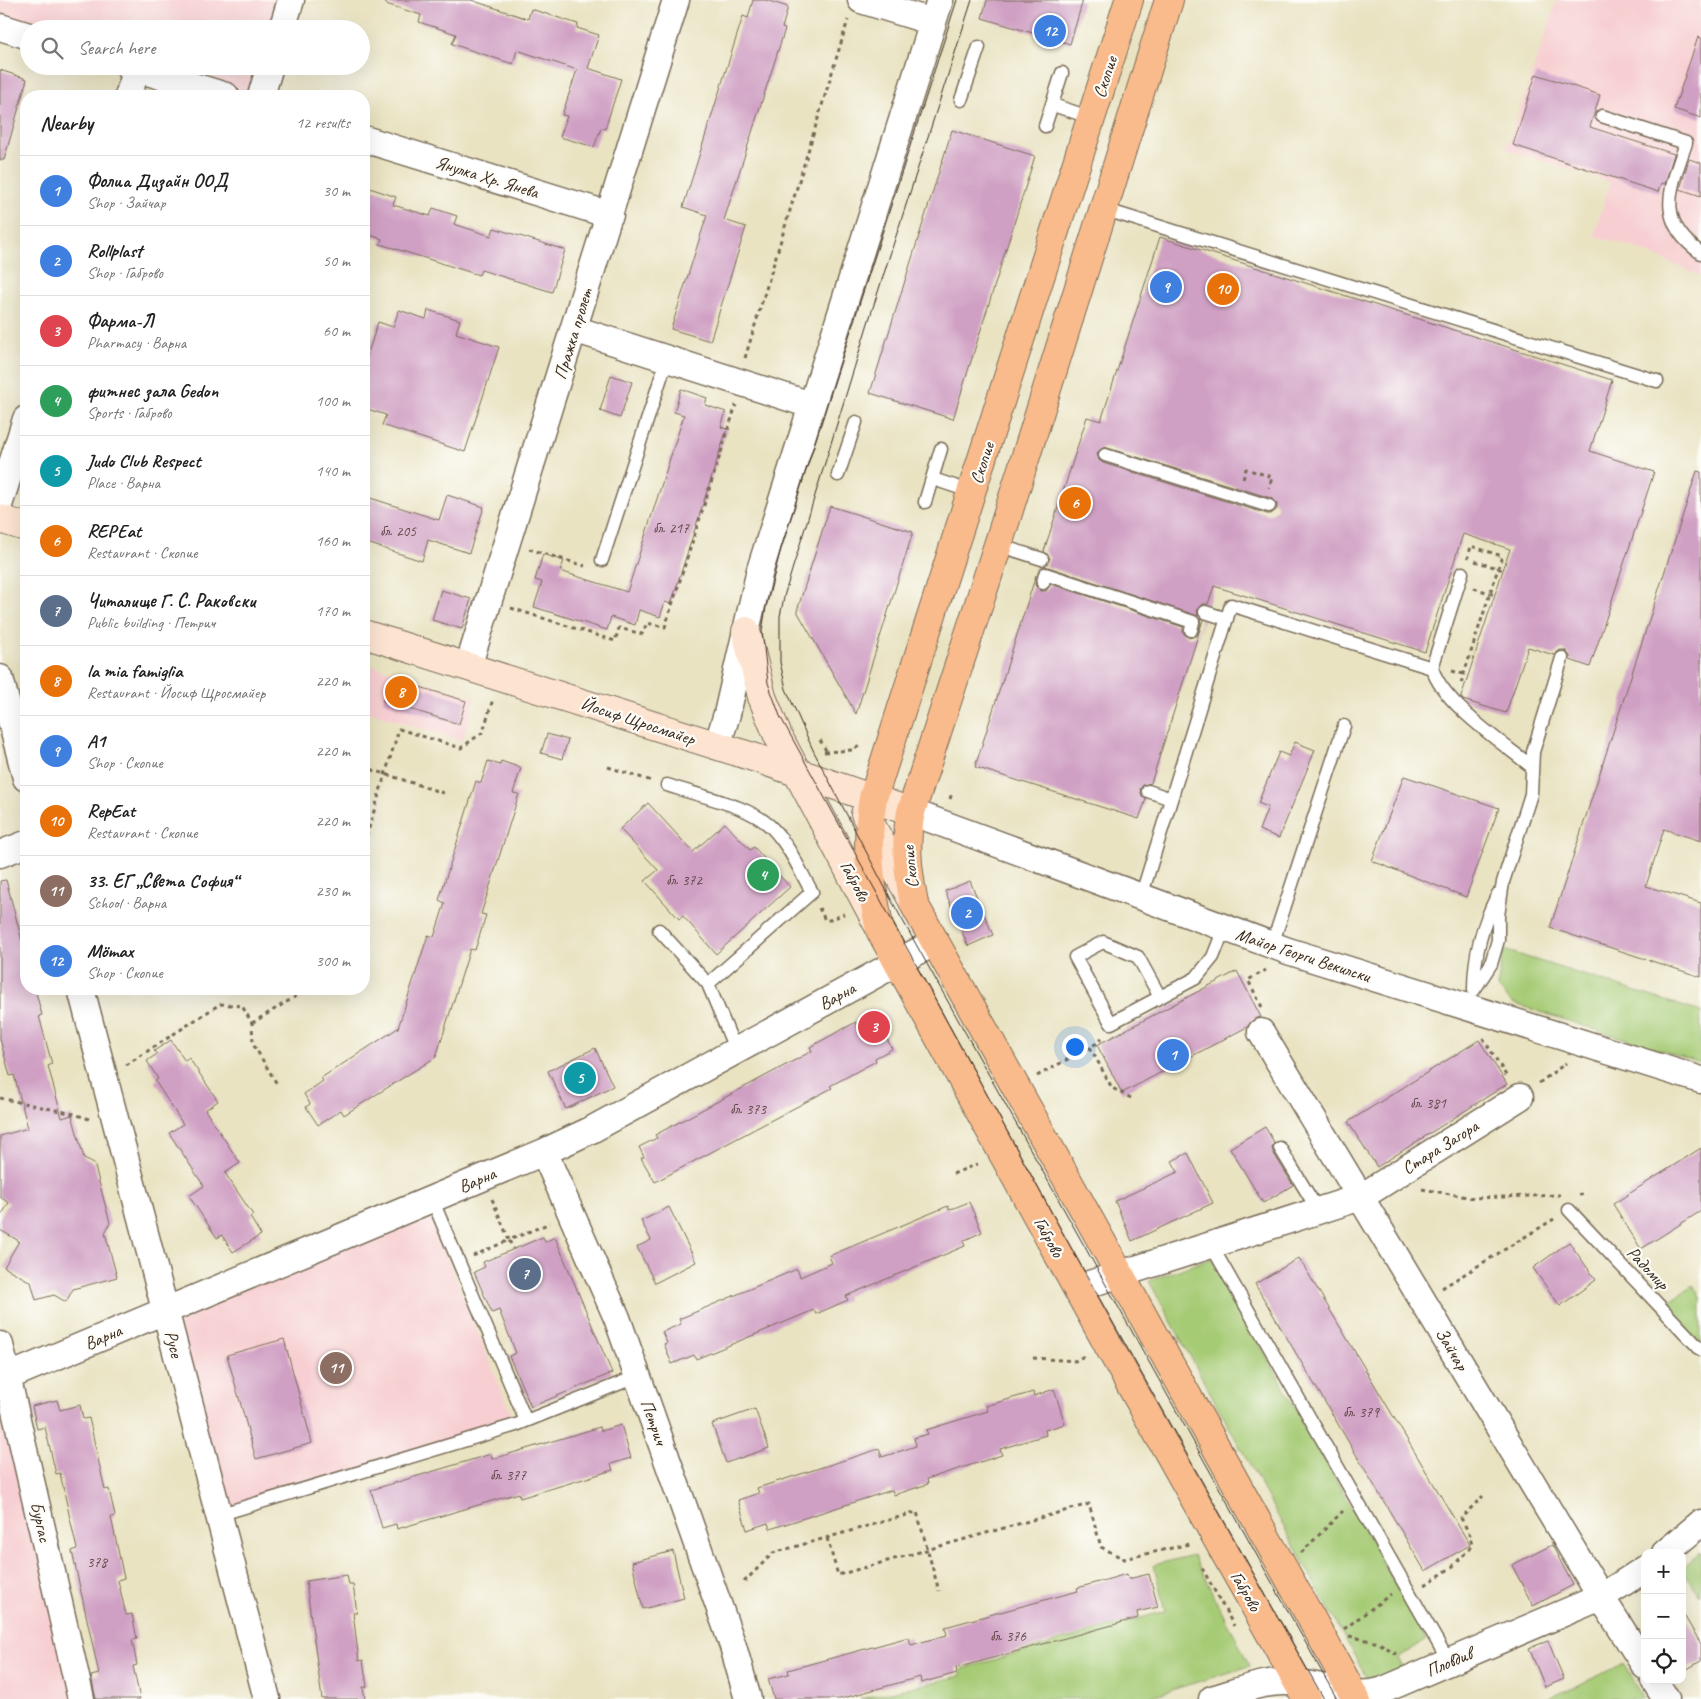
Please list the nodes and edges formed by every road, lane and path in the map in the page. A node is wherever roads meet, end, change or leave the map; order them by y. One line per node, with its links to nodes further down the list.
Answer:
1 (291, 0): 7 (street)
2 (676, 0): 25 (street, Пражка пролет)
3 (1129, 0): 21 (main road, Скопие)
4 (1169, 0): 24 (main road, Скопие)
5 (855, 10): 6 (street); 30 (path)
6 (936, 11): 31 (street)
7 (285, 20)
8 (0, 27): 9 (street)
9 (20, 33)
10 (978, 47): 18 (lane)
11 (1062, 73): 19 (lane)
12 (131, 75): 15 (street)
13 (156, 75): 16 (street)
14 (267, 75): 17 (street)
15 (129, 90)
16 (206, 90)
17 (263, 90)
18 (961, 100)
19 (1053, 105): 21 (lane); 22 (lane)
20 (1602, 116): 26 (lane)
21 (1092, 118): 40 (main road, Скопие)
22 (1046, 126)
23 (370, 141): 25 (street, Янулка Хр. Янева)
24 (1103, 209): 29 (lane); 47 (main road, Скопие)
25 (610, 214): 27 (street, Пражка пролет)
26 (1701, 253)
27 (574, 329): 28 (street); 46 (street, Пражка пролет)
28 (668, 359): 30 (street); 51 (lane)
29 (1657, 381)
30 (732, 391): 31 (street); 56 (path)
31 (811, 405): 60 (street)
32 (856, 422): 37 (lane)
33 (20, 438): 41 (street)
34 (942, 449): 39 (lane)
35 (1105, 456): 43 (lane)
36 (1251, 471): 38 (path)
37 (838, 475)
38 (1272, 478)
39 (933, 479): 40 (lane); 42 (lane)
40 (972, 492): 84 (main road, Скопие)
41 (0, 502)
42 (925, 502)
43 (1269, 506)
44 (0, 519): 45 (street)
45 (20, 525)
46 (507, 542): 51 (path); 63 (street, Пражка пролет)
47 (998, 545): 49 (lane); 85 (main road, Скопие)
48 (1471, 546): 52 (path)
49 (1042, 559)
50 (1467, 559): 52 (path)
51 (602, 560)
52 (1498, 568): 53 (path); 67 (path)
53 (1503, 570)
54 (1462, 573): 64 (lane)
55 (1043, 583): 59 (lane)
56 (518, 611)
57 (1205, 612): 58 (lane)
58 (1227, 620): 64 (lane); 83 (lane)
59 (1191, 630)
60 (746, 631): 70 (street); 76 (street, Габрово)
61 (370, 636): 63 (street, Йосиф Щросмайер)
62 (1562, 658): 74 (lane)
63 (468, 667): 65 (street, Йосиф Щросмайер)
64 (1432, 668): 67 (lane)
65 (499, 677): 70 (street, Йосиф Щросмайер); 77 (path)
66 (0, 678): 72 (street)
67 (1455, 703): 74 (lane)
68 (1344, 726): 97 (lane)
69 (820, 740): 71 (path)
70 (717, 746): 76 (street, Йосиф Щросмайер)
71 (859, 746)
72 (20, 755)
73 (608, 767): 78 (path)
74 (1532, 767): 103 (lane)
75 (370, 769): 77 (path)
76 (796, 772): 84 (street, Йосиф Щросмайер); 95 (street, Габрово)
77 (385, 774): 81 (path); 86 (path)
78 (667, 785): 89 (lane)
79 (1148, 791): 83 (lane)
80 (952, 793): 82 (path)
81 (446, 794)
82 (950, 799)
83 (1171, 799): 90 (lane)
84 (865, 804): 85 (street, Йосиф Щросмайер); 91 (street); 95 (main road, Скопие)
85 (911, 812): 90 (street, Майор Георги Векилски); 91 (main road, Скопие)
86 (370, 824)
87 (20, 846): 88 (street)
88 (0, 854)
89 (812, 892): 92 (path); 99 (lane)
90 (1141, 897): 93 (street, Майор Георги Векилски)
91 (914, 904): 96 (main road)
92 (844, 914)
93 (1224, 929): 97 (street, Майор Георги Векилски); 102 (lane)
94 (659, 930): 99 (lane)
95 (880, 930): 98 (main road, Габрово)
96 (935, 942): 98 (street, Варна); 137 (main road)
97 (1280, 948): 103 (street, Майор Георги Векилски); 106 (path)
98 (898, 963): 110 (street, Варна); 138 (main road, Габрово)
99 (708, 984): 110 (lane)
100 (83, 995): 111 (street, Русе)
101 (298, 995): 105 (path)
102 (1160, 997): 104 (lane); 104 (lane)
103 (1472, 999): 108 (street, Майор Георги Векилски)
104 (1112, 1023): 109 (path)
105 (252, 1024): 111 (path); 114 (path)
106 (1261, 1032): 128 (street, Зайчар)
107 (1478, 1032): 115 (path)
108 (1591, 1046): 113 (street, Майор Георги Векилски); 115 (path)
109 (1090, 1047): 112 (path); 117 (path)
110 (736, 1051): 120 (street, Варна)
111 (105, 1079): 118 (street, Русе)
112 (1030, 1080)
113 (1701, 1080)
114 (277, 1084)
115 (1520, 1097): 124 (street, Стара Загора)
116 (0, 1098): 118 (path)
117 (1133, 1099)
118 (118, 1130): 140 (street, Русе)
119 (1280, 1148): 131 (lane)
120 (544, 1152): 123 (street, Варна); 145 (street, Петрич)
121 (977, 1164): 122 (path)
122 (953, 1174)
123 (483, 1177): 129 (street, Варна); 133 (path)
124 (1384, 1182): 126 (path); 128 (street, Стара Загора)
125 (1586, 1194): 127 (path)
126 (1567, 1195)
127 (1577, 1195)
128 (1361, 1197): 131 (street, Стара Загора); 139 (street, Зайчар)
129 (432, 1198): 136 (lane); 140 (street, Варна)
130 (1569, 1210): 139 (path); 142 (lane, Радомир)
131 (1319, 1212): 134 (street, Стара Загора)
132 (554, 1232): 133 (path)
133 (509, 1240): 135 (path); 136 (path)
134 (1211, 1245): 137 (street, Стара Загора); 149 (lane)
135 (514, 1249)
136 (459, 1263): 147 (lane)
137 (1119, 1276): 138 (street, Стара Загора); 170 (main road)
138 (1077, 1288): 169 (main road, Габрово)
139 (1422, 1300): 162 (street, Зайчар)
140 (166, 1311): 146 (street, Варна); 150 (street, Русе)
141 (0, 1345): 146 (street, Бургас)
142 (1701, 1350)
143 (1084, 1356): 144 (path)
144 (1034, 1358)
145 (638, 1376): 147 (lane); 173 (street, Петрич)
146 (4, 1379): 171 (street, Бургас)
147 (526, 1421): 150 (lane)
148 (1483, 1496): 160 (path)
149 (1356, 1499): 156 (path); 160 (lane)
150 (218, 1515): 172 (street, Русе)
151 (1701, 1523): 154 (street)
152 (828, 1538): 155 (path); 155 (path); 159 (path)
153 (1189, 1544): 155 (path)
154 (1670, 1549)
155 (928, 1550): 161 (path)
156 (1296, 1558)
157 (1200, 1565): 163 (path)
158 (1641, 1572): 162 (street, Пловдив)
159 (744, 1582)
160 (1406, 1587): 164 (path); 167 (lane)
161 (939, 1591)
162 (1601, 1597): 166 (street, Зайчар); 167 (street, Пловдив)
163 (1234, 1626)
164 (1338, 1635)
165 (1347, 1636): 167 (path)
166 (1641, 1660)
167 (1440, 1665): 170 (street, Пловдив)
168 (1657, 1684): 175 (street)
169 (1302, 1691): 170 (street, Пловдив); 174 (street, Пловдив)
170 (1354, 1696)
171 (81, 1699)
172 (267, 1699)
173 (748, 1699)
174 (1212, 1699)
175 (1666, 1699)

